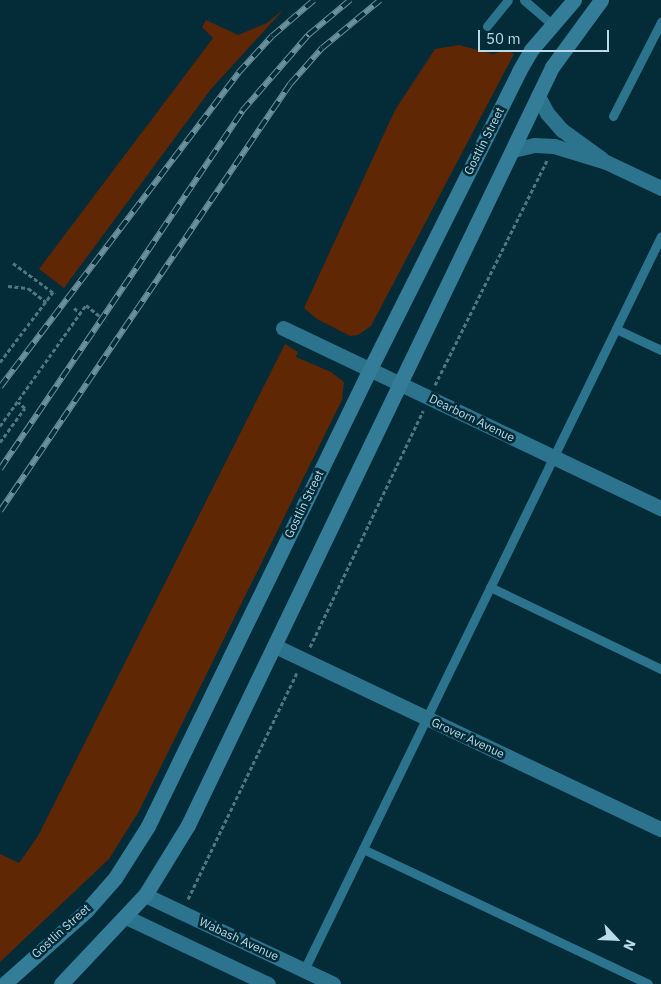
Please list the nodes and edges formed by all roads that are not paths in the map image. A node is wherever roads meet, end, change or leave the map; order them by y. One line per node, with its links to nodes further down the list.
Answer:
1 (508, 0): 7 (lane)
2 (524, 0): 6 (lane)
3 (574, 0): 6 (main road, Gostlin Street)
4 (601, 0): 8 (main road)
5 (661, 22): 9 (lane)
6 (553, 24): 17 (main road, Gostlin Street)
7 (487, 26)
8 (538, 96): 10 (main road); 11 (street)
9 (613, 116)
10 (512, 150): 11 (street); 18 (main road)
11 (606, 162): 12 (street)
12 (661, 188)
13 (661, 236): 15 (lane)
14 (283, 328): 17 (street, Dearborn Avenue)
15 (616, 329): 16 (lane); 19 (lane)
16 (661, 350)
17 (370, 369): 18 (street, Dearborn Avenue); 30 (main road, Gostlin Street)
18 (401, 384): 19 (street, Dearborn Avenue); 22 (main road)
19 (554, 457): 20 (street, Dearborn Avenue); 21 (lane)
20 (661, 508)
21 (490, 587): 23 (lane); 24 (lane)
22 (275, 646): 24 (street, Grover Avenue); 27 (main road)
23 (661, 668)
24 (426, 718): 25 (street, Grover Avenue); 26 (lane)
25 (661, 829)
26 (363, 849): 29 (lane); 34 (lane)
27 (145, 895): 28 (main road); 29 (street, Wabash Avenue)
28 (126, 917): 31 (main road); 32 (street)
29 (304, 970): 33 (street, Wabash Avenue)
30 (4, 982)
31 (61, 984)
32 (268, 984)
33 (333, 984)
34 (648, 984)

